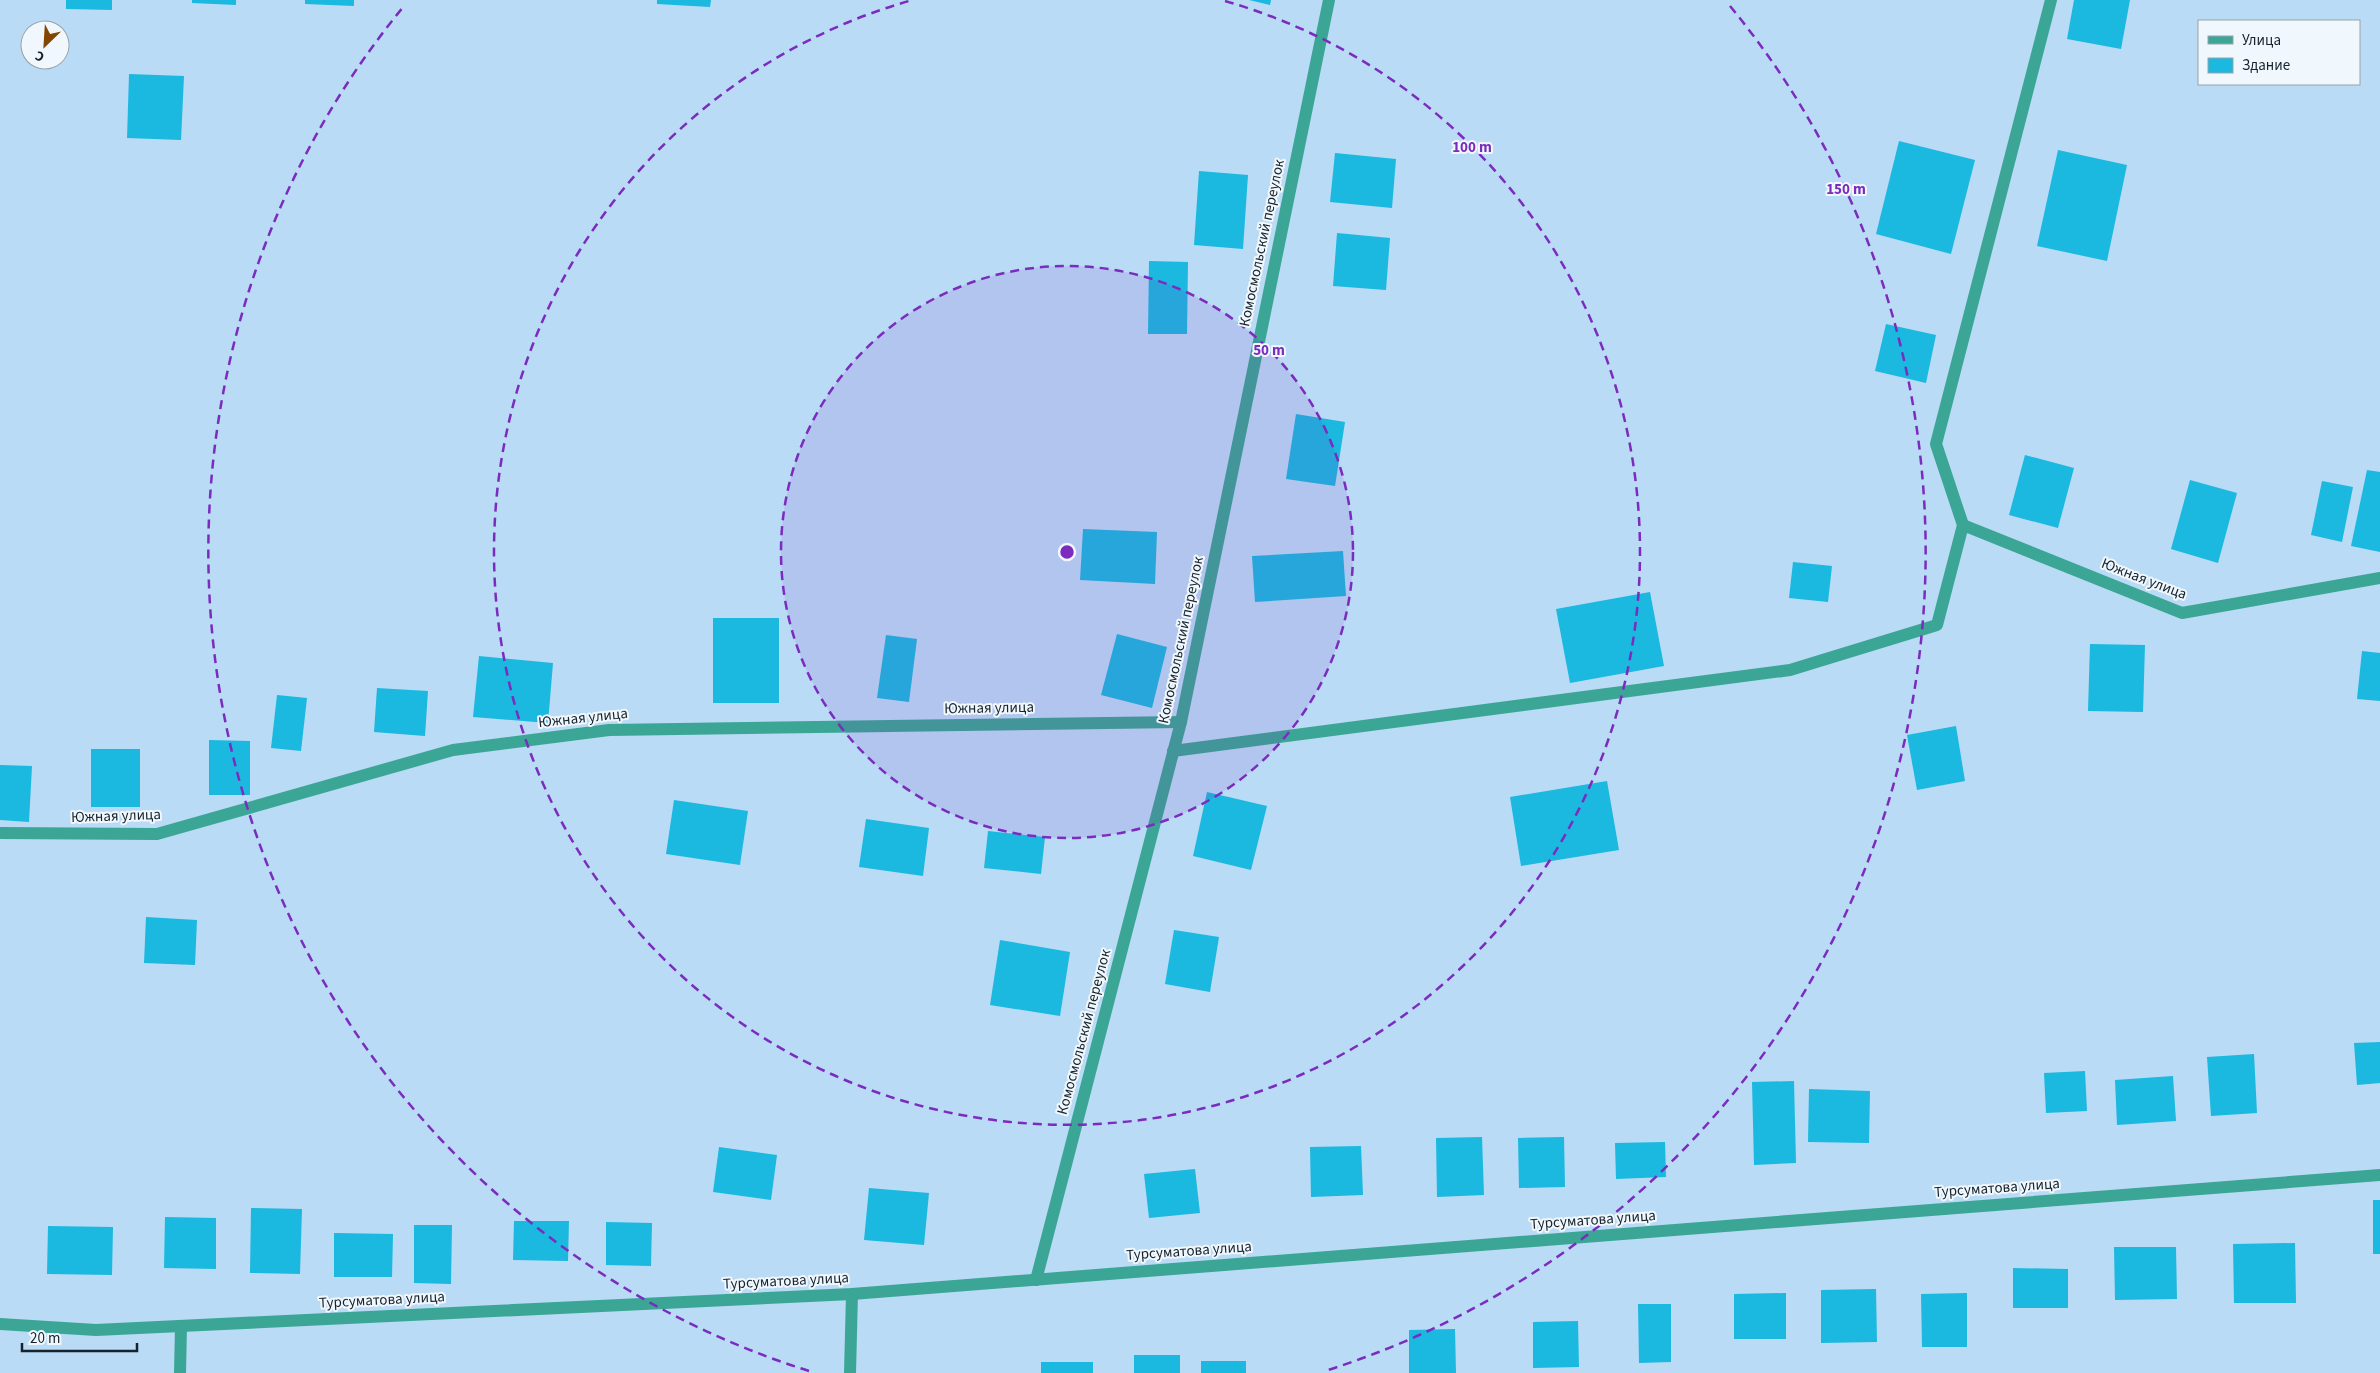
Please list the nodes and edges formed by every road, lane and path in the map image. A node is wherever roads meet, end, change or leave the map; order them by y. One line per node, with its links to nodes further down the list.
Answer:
1 (1329, 0): 5 (street, Комосмольский переулок)
2 (2051, 0): 3 (street)
3 (1962, 524): 4 (street, Южная улица); 6 (street)
4 (2380, 578)
5 (1181, 722): 6 (street, Комосмольский переулок); 7 (street, Южная улица)
6 (1174, 751): 9 (street, Комосмольский переулок)
7 (0, 833)
8 (2380, 1175): 9 (street, Турсуматова улица)
9 (1036, 1280): 10 (street, Турсуматова улица)
10 (852, 1294): 12 (street, Турсуматова улица); 14 (street)
11 (0, 1324): 12 (street, Турсуматова улица)
12 (181, 1326): 13 (street)
13 (180, 1373)
14 (850, 1373)

